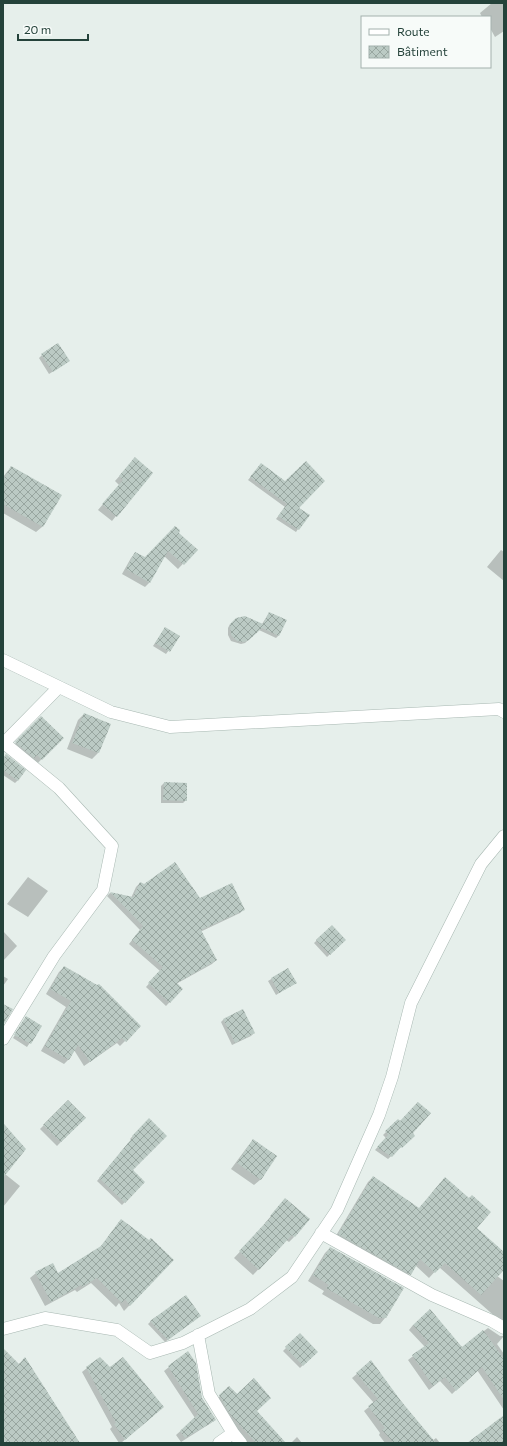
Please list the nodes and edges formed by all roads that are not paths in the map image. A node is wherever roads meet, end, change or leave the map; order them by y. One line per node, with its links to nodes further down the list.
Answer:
1 (3, 660): 2 (street)
2 (59, 687): 3 (street); 4 (street)
3 (504, 712)
4 (3, 744): 6 (street)
5 (504, 836): 7 (street)
6 (3, 1039)
7 (321, 1234): 8 (street); 10 (street)
8 (504, 1328)
9 (3, 1330): 10 (street)
10 (198, 1335): 11 (street)
11 (233, 1433): 12 (street); 13 (street)
12 (219, 1443)
13 (241, 1443)

